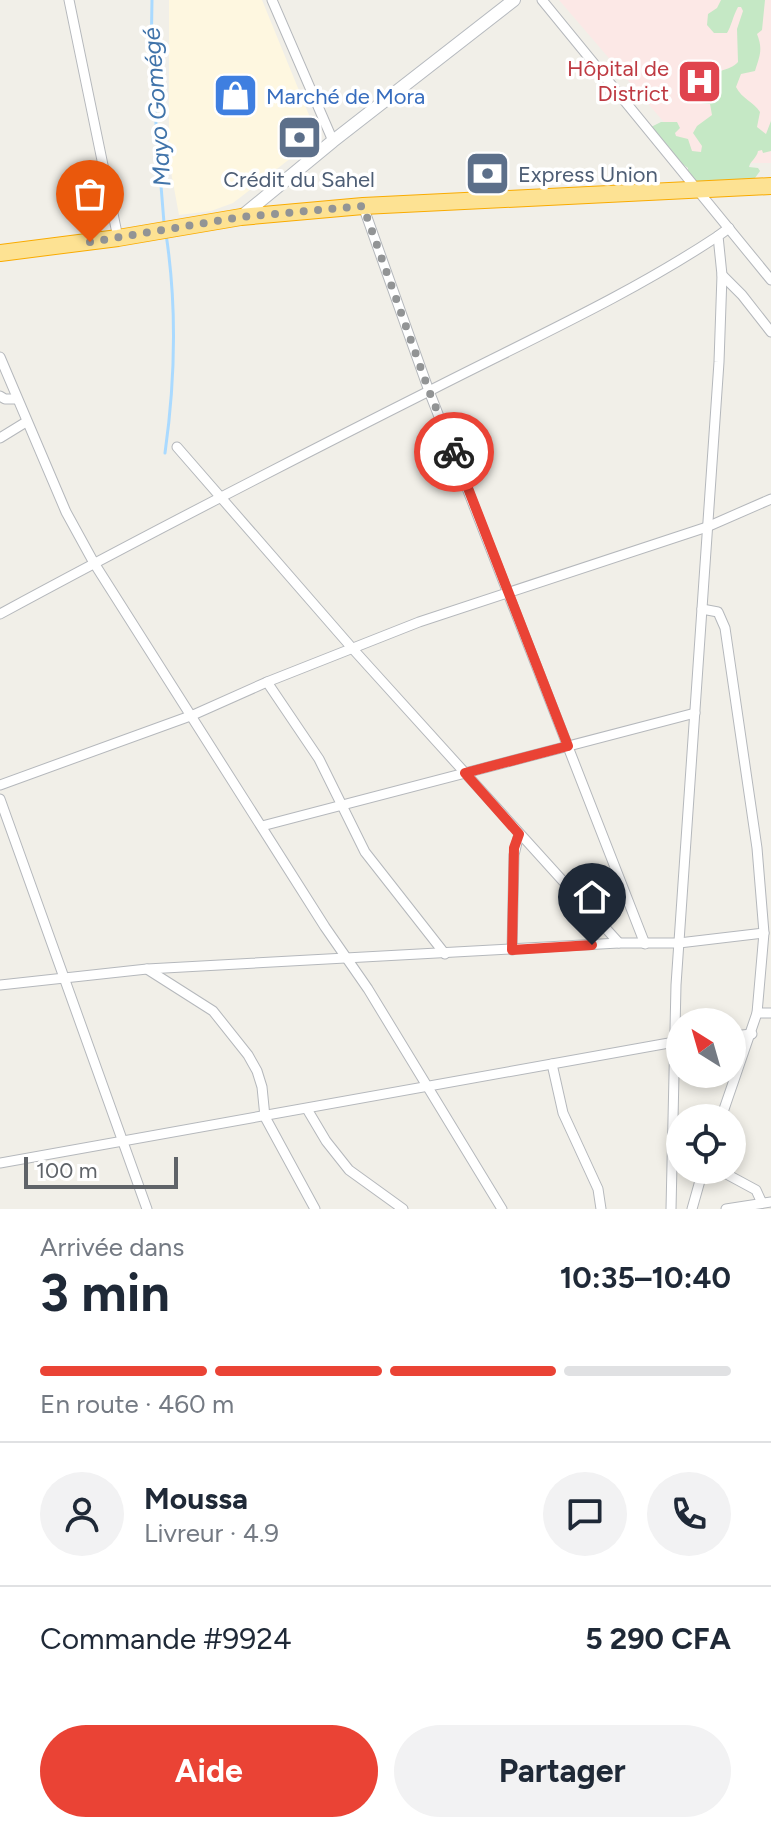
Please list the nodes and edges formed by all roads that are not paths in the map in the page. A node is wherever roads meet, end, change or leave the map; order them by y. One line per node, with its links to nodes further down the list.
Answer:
1 (69, 0): 12 (street)
2 (272, 0): 5 (street)
3 (514, 0): 5 (street)
4 (542, 0): 7 (street)
5 (333, 141): 9 (street)
6 (771, 186): 7 (highway)
7 (700, 190): 8 (highway); 10 (street)
8 (363, 206): 9 (highway); 18 (street)
9 (241, 217): 12 (highway)
10 (729, 228): 11 (street); 15 (street)
11 (718, 236): 14 (street); 18 (street)
12 (118, 238): 13 (highway)
13 (0, 253)
14 (722, 275): 16 (street); 26 (street)
15 (771, 280)
16 (771, 332)
17 (0, 357): 20 (street)
18 (429, 391): 24 (street); 28 (street)
19 (0, 396): 20 (street)
20 (16, 399): 21 (street)
21 (26, 422): 22 (street); 27 (street)
22 (0, 438)
23 (177, 447): 24 (street)
24 (224, 497): 27 (street); 31 (street)
25 (771, 499): 26 (street)
26 (707, 527): 28 (street); 29 (street)
27 (94, 563): 30 (street); 34 (street)
28 (508, 592): 31 (street); 35 (street)
29 (702, 609): 33 (street); 42 (street)
30 (0, 614)
31 (352, 648): 32 (street); 36 (street)
32 (267, 682): 34 (street); 39 (street)
33 (695, 713): 35 (street); 44 (street)
34 (193, 715): 37 (street); 40 (street)
35 (568, 746): 36 (street); 45 (street)
36 (465, 773): 39 (street); 41 (street)
37 (0, 785)
38 (0, 799): 50 (street)
39 (343, 803): 40 (street); 47 (street)
40 (262, 826): 48 (street)
41 (519, 834): 43 (street); 46 (street)
42 (764, 933): 44 (street); 53 (street)
43 (619, 943): 45 (street); 46 (street)
44 (679, 943): 45 (street); 52 (street)
45 (645, 944)
46 (512, 950): 47 (street)
47 (445, 954): 48 (street)
48 (345, 956): 49 (street); 59 (street)
49 (147, 969): 50 (street); 63 (street)
50 (66, 979): 51 (street); 64 (street)
51 (0, 985)
52 (678, 1008)
53 (757, 1013): 54 (street); 55 (street)
54 (771, 1013)
55 (752, 1034): 56 (street); 61 (street)
56 (746, 1035)
57 (666, 1044): 58 (street)
58 (552, 1064): 59 (street); 73 (street)
59 (427, 1087): 62 (street); 72 (street)
60 (676, 1088): 74 (street)
61 (726, 1104)
62 (307, 1109): 63 (street); 71 (street)
63 (265, 1117): 64 (street); 70 (street)
64 (122, 1139): 65 (street); 69 (street)
65 (0, 1163)
66 (699, 1184): 75 (street)
67 (745, 1184): 68 (street)
68 (766, 1202): 76 (street)
69 (147, 1209)
70 (315, 1209)
71 (403, 1209)
72 (502, 1209)
73 (601, 1209)
74 (671, 1209)
75 (692, 1209)
76 (726, 1209)

